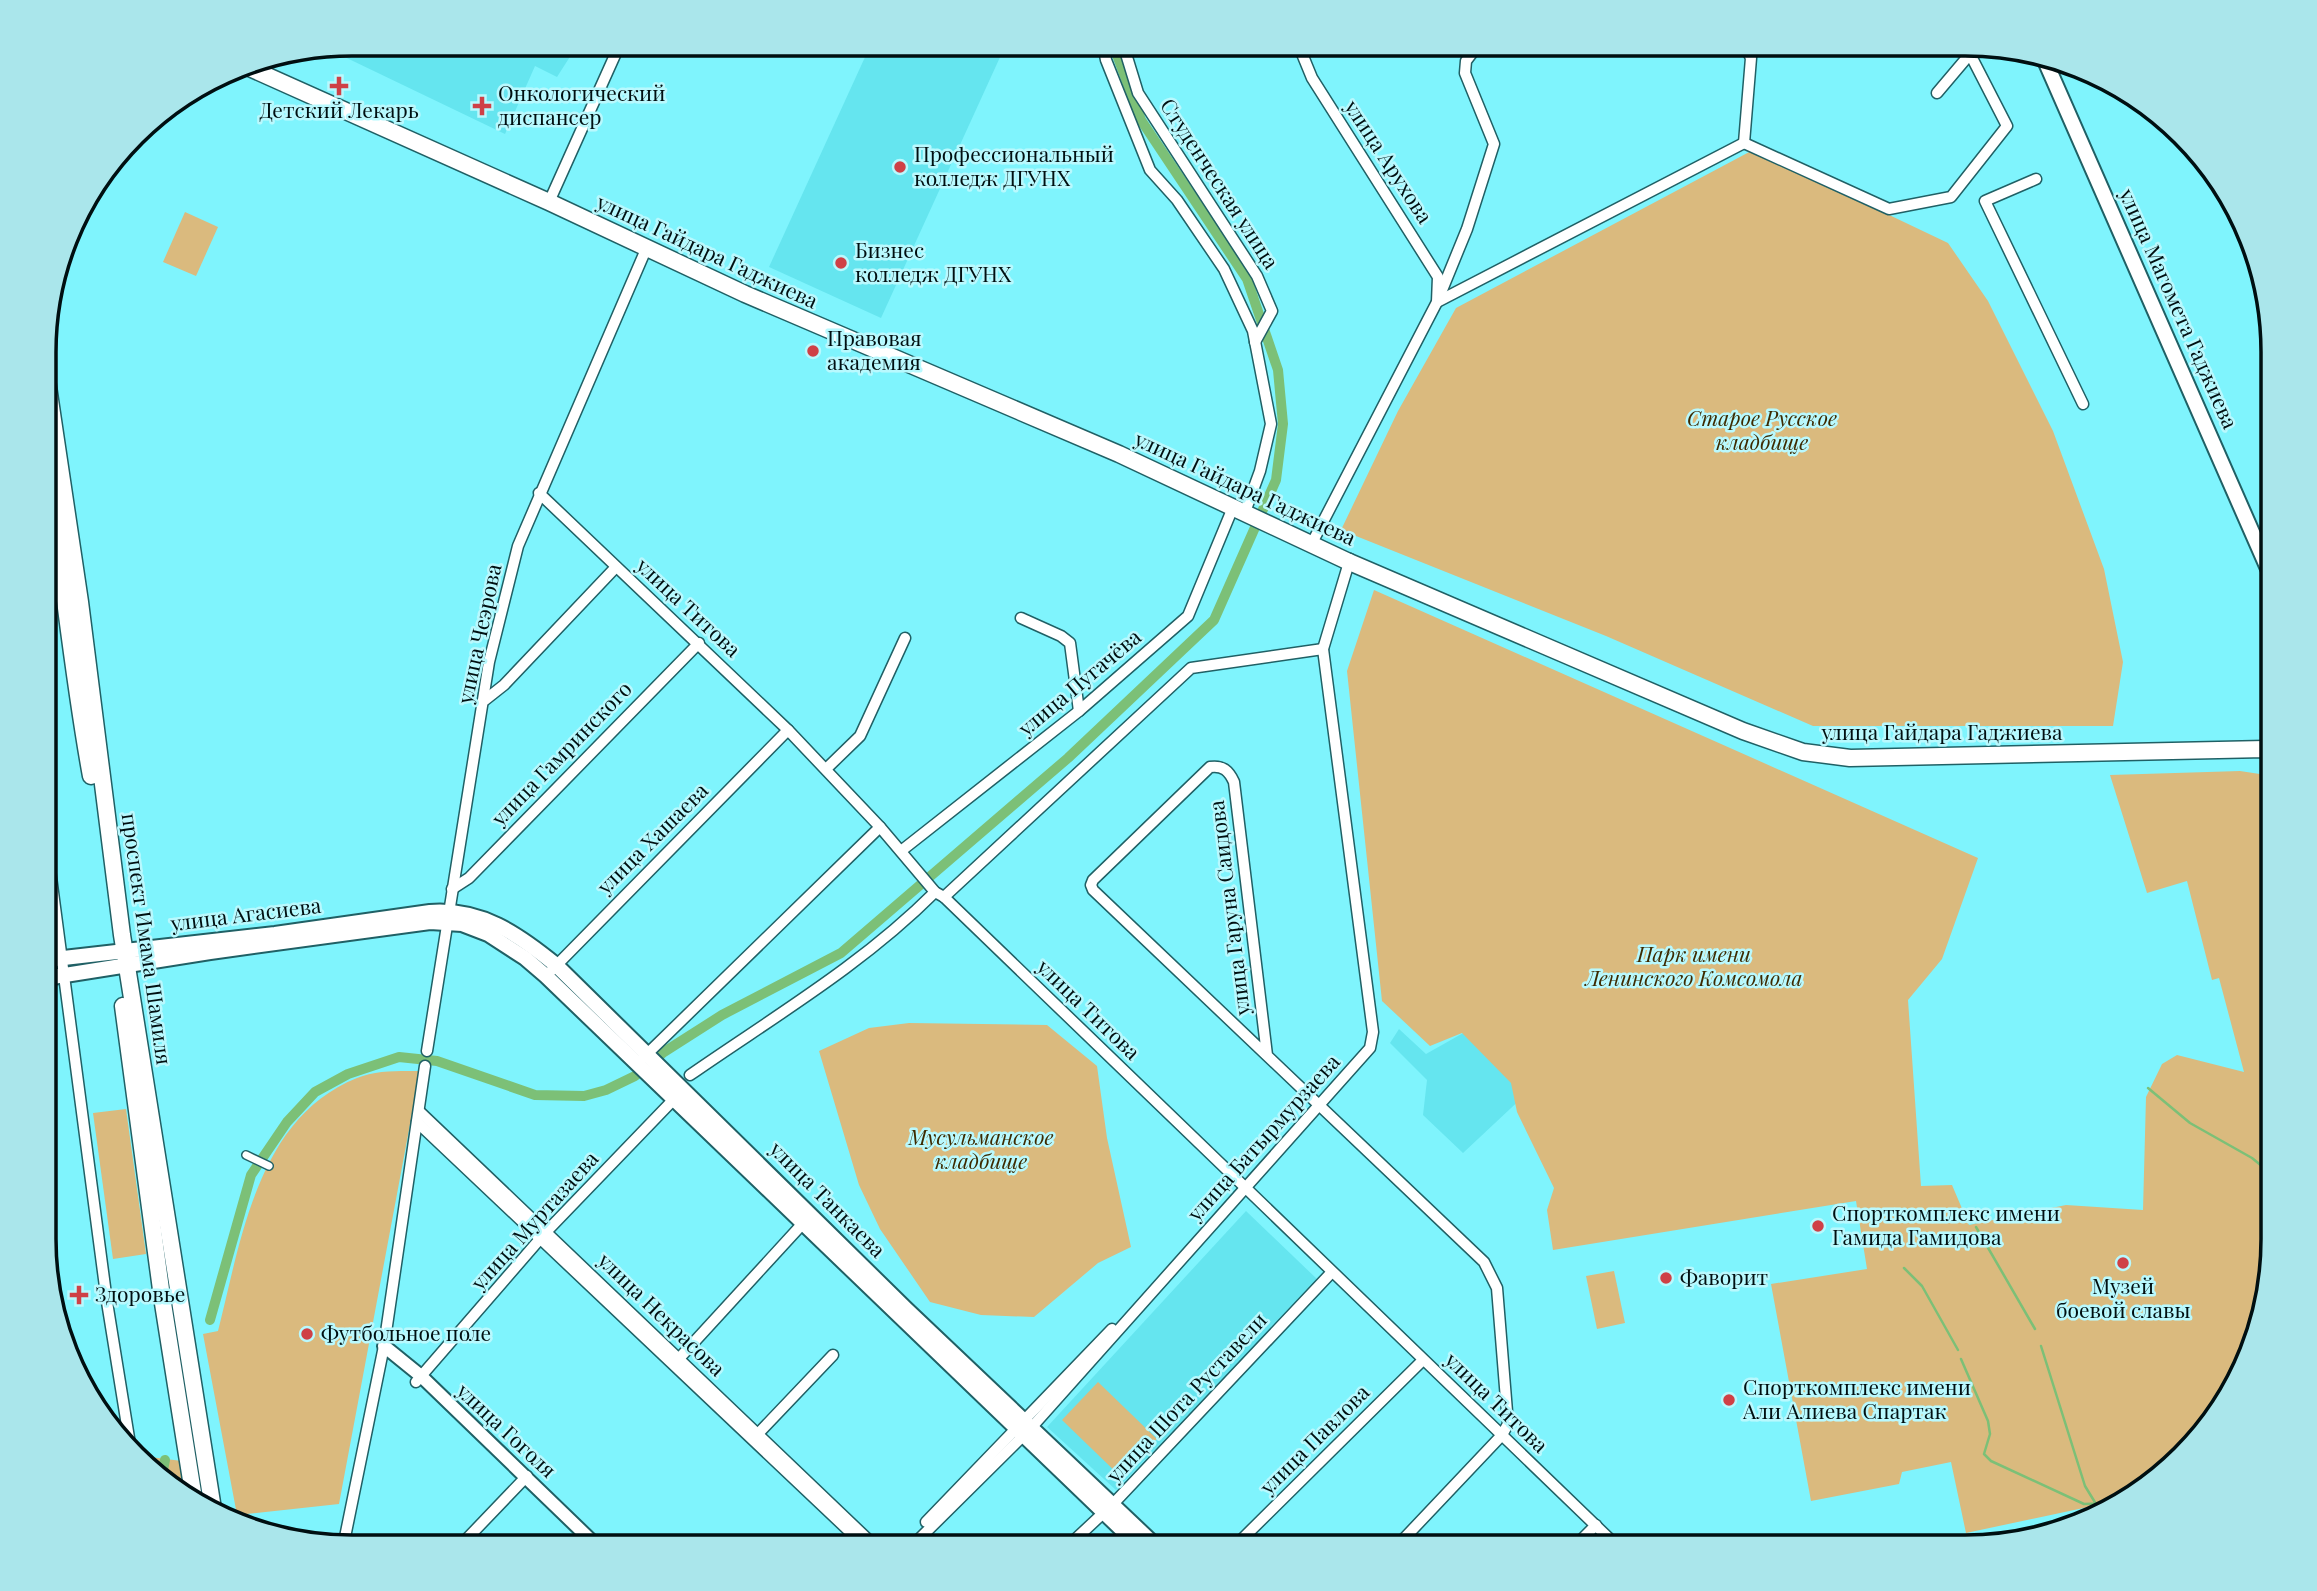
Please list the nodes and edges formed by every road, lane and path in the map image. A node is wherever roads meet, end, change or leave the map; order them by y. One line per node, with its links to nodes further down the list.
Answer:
1 (615, 56): 15 (street)
2 (1105, 56): 18 (street, улица Пугачёва)
3 (1127, 56): 18 (street, Студенческая улица)
4 (1303, 56): 17 (street, улица Арухова)
5 (1470, 56): 17 (street)
6 (1750, 56): 13 (street)
7 (1968, 56): 12 (street)
8 (1971, 56): 13 (street)
9 (2049, 68): 25 (main road, улица Магомета Гаджиева)
10 (262, 70): 15 (main road, улица Гайдара Гаджиева)
11 (258, 72): 15 (main road, улица Гайдара Гаджиева)
12 (1937, 93)
13 (1744, 143): 17 (street)
14 (2036, 179): 19 (street)
15 (550, 201): 16 (main road, улица Гайдара Гаджиева)
16 (647, 248): 21 (street, улица Чеэрова); 22 (main road, улица Гайдара Гаджиева)
17 (1437, 302): 24 (street)
18 (1255, 342): 22 (street, улица Пугачёва)
19 (2083, 404)
20 (56, 440): 45 (main road, проспект Имама Шамиля)
21 (539, 493): 27 (street, улица Титова); 32 (street, улица Чеэрова)
22 (1239, 509): 24 (main road, улица Гайдара Гаджиева); 33 (street, улица Пугачёва)
23 (56, 525): 45 (main road, проспект Имама Шамиля)
24 (1313, 542): 26 (main road, улица Гайдара Гаджиева)
25 (2261, 550)
26 (1349, 560): 31 (street, улица Батырмурзаева); 35 (main road, улица Гайдара Гаджиева)
27 (616, 567): 30 (street, улица Титова); 32 (street)
28 (1021, 618): 33 (street)
29 (905, 638): 36 (street)
30 (699, 643): 34 (street, улица Титова); 39 (street, улица Гамринского)
31 (1323, 649): 40 (street, улица Муртазаева); 54 (street, улица Батырмурзаева)
32 (485, 700): 39 (street, улица Чеэрова)
33 (1079, 711): 38 (street, улица Пугачёва)
34 (788, 730): 36 (street, улица Титова); 46 (street, улица Хашаева)
35 (2261, 749)
36 (826, 769): 37 (street, улица Титова)
37 (880, 827): 38 (street, улица Титова); 51 (street)
38 (901, 851): 40 (street, улица Титова)
39 (452, 889): 42 (street, улица Чеэрова)
40 (939, 894): 53 (street, улица Муртазаева); 58 (street, улица Титова)
41 (56, 913): 43 (street)
42 (449, 916): 45 (main road, улица Агасиева); 46 (main road, улица Танкаева); 49 (street, улица Чеэрова)
43 (62, 958): 44 (main road, улица Агасиева); 45 (main road, улица Агасиева); 47 (street)
44 (56, 959)
45 (121, 959): 47 (main road, улица Агасиева); 72 (main road, проспект Имама Шамиля); 73 (main road, проспект Имама Шамиля)
46 (551, 970): 51 (main road, улица Танкаева)
47 (65, 976): 48 (main road, улица Агасиева); 68 (street)
48 (56, 977)
49 (427, 1051)
50 (1267, 1055): 50 (street, улица Гаруна Саидова); 54 (street, улица Гаруна Саидова)
51 (645, 1057): 53 (main road, улица Танкаева)
52 (425, 1066): 55 (street)
53 (683, 1087): 59 (main road, улица Танкаева); 60 (street, улица Муртазаева)
54 (1318, 1104): 58 (street, улица Батырмурзаева); 69 (street, улица Гаруна Саидова)
55 (418, 1117): 60 (street, улица Некрасова); 62 (street)
56 (246, 1155): 57 (street)
57 (270, 1166)
58 (1245, 1189): 61 (street, улица Титова); 67 (street, улица Батырмурзаева)
59 (807, 1220): 65 (street); 67 (main road, улица Танкаева)
60 (544, 1236): 65 (street, улица Некрасова); 66 (street, улица Муртазаева)
61 (1331, 1273): 64 (street, улица Титова); 74 (street, улица Шота Руставели)
62 (383, 1350): 66 (street, улица Гоголя); 76 (street)
63 (833, 1355): 70 (street)
64 (1423, 1360): 69 (street, улица Титова); 87 (street, улица Павлова)
65 (675, 1362): 70 (street, улица Некрасова)
66 (418, 1379): 71 (street, улица Гоголя)
67 (1023, 1427): 74 (main road, улица Танкаева); 82 (street, улица Батырмурзаева); 83 (street, улица Батырмурзаева)
68 (128, 1433)
69 (1502, 1435): 75 (street, улица Титова); 88 (street)
70 (754, 1438): 80 (street, улица Некрасова); 81 (street, улица Некрасова)
71 (524, 1478): 77 (street); 78 (street, улица Гоголя); 79 (street, улица Гоголя)
72 (192, 1488)
73 (211, 1499)
74 (1108, 1507): 84 (street, улица Шота Руставели); 85 (main road, улица Танкаева); 86 (main road, улица Танкаева)
75 (1595, 1525): 89 (street); 90 (street, улица Титова)
76 (346, 1535)
77 (470, 1535)
78 (576, 1535)
79 (585, 1535)
80 (854, 1535)
81 (863, 1535)
82 (914, 1535)
83 (922, 1535)
84 (1079, 1535)
85 (1130, 1535)
86 (1142, 1535)
87 (1246, 1535)
88 (1407, 1535)
89 (1585, 1535)
90 (1605, 1535)

